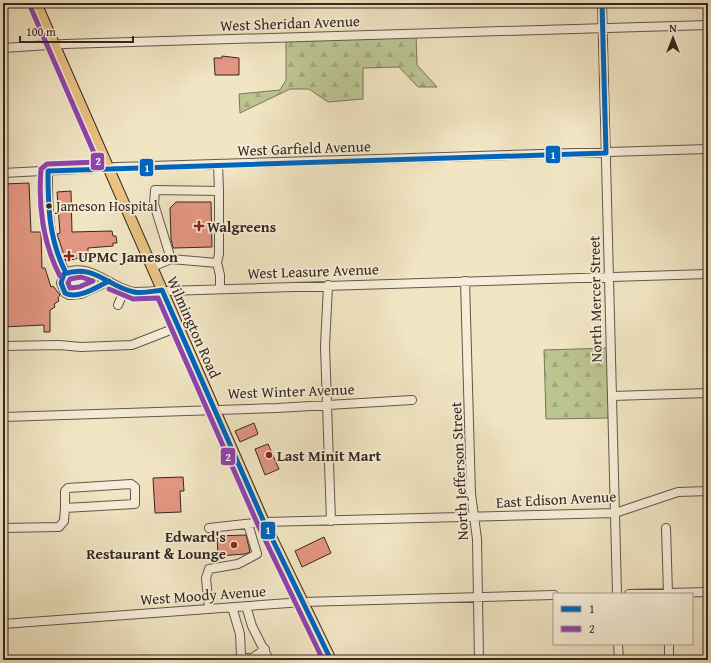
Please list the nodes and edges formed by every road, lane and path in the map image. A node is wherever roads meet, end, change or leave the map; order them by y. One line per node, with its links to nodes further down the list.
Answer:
1 (36, 3): 5 (main road, Wilmington Road)
2 (602, 3): 4 (street, North Mercer Street)
3 (708, 25): 4 (street, West Sheridan Avenue)
4 (602, 27): 5 (street, West Sheridan Avenue); 8 (street, North Mercer Street)
5 (54, 45): 6 (street, West Sheridan Avenue); 10 (main road, Wilmington Road)
6 (3, 48)
7 (708, 149): 8 (street, West Garfield Avenue)
8 (606, 152): 9 (street, West Garfield Avenue); 19 (street, North Mercer Street)
9 (218, 164): 10 (street, West Garfield Avenue); 13 (street)
10 (108, 168): 11 (street, West Garfield Avenue); 16 (main road, Wilmington Road)
11 (48, 171): 12 (street, West Garfield Avenue); 17 (street)
12 (3, 173)
13 (219, 191): 14 (street); 15 (street)
14 (171, 259): 15 (street); 16 (street)
15 (217, 263): 23 (street)
16 (152, 267): 25 (main road, Wilmington Road)
17 (66, 273): 20 (street, West Leasure Avenue); 20 (street)
18 (708, 274): 19 (street, West Leasure Avenue)
19 (609, 276): 21 (street, West Leasure Avenue); 30 (street, North Mercer Street)
20 (109, 281): 24 (street, West Leasure Avenue)
21 (465, 281): 22 (street, West Leasure Avenue); 38 (street, North Jefferson Street)
22 (328, 285): 23 (street, West Leasure Avenue); 32 (street)
23 (220, 288): 25 (street, West Leasure Avenue)
24 (125, 289): 25 (street, West Leasure Avenue); 26 (street)
25 (162, 290): 27 (main road, Wilmington Road)
26 (118, 305)
27 (178, 327): 28 (street); 33 (main road, Wilmington Road)
28 (3, 346)
29 (708, 393): 30 (street)
30 (612, 396): 37 (street, North Mercer Street)
31 (412, 400): 32 (street, West Winter Avenue)
32 (328, 404): 33 (street, West Winter Avenue); 39 (street)
33 (214, 409): 34 (street, West Winter Avenue); 40 (main road, Wilmington Road)
34 (3, 417)
35 (708, 490): 37 (street, East Edison Avenue)
36 (65, 508): 36 (street); 42 (street)
37 (615, 513): 38 (street, East Edison Avenue); 46 (street, North Mercer Street)
38 (474, 517): 39 (street, East Edison Avenue); 50 (street, North Jefferson Street)
39 (331, 521): 40 (street, East Edison Avenue)
40 (264, 522): 41 (street, East Edison Avenue); 51 (main road, Wilmington Road)
41 (248, 524): 43 (street, East Edison Avenue); 54 (street)
42 (3, 528)
43 (209, 528)
44 (666, 528): 47 (street)
45 (708, 592): 48 (street)
46 (617, 593)
47 (668, 593)
48 (688, 593)
49 (553, 595): 50 (street, West Moody Avenue)
50 (478, 597): 51 (street, West Moody Avenue); 61 (street, North Jefferson Street)
51 (303, 602): 52 (street, West Moody Avenue); 60 (main road, Wilmington Road)
52 (246, 606): 53 (street, West Moody Avenue); 58 (street)
53 (232, 607): 54 (street, West Moody Avenue); 58 (street)
54 (209, 609): 55 (street, West Moody Avenue)
55 (3, 624)
56 (618, 645): 62 (street)
57 (669, 645): 63 (street)
58 (264, 649): 59 (street)
59 (270, 660)
60 (331, 660)
61 (480, 660)
62 (619, 660)
63 (669, 660)

